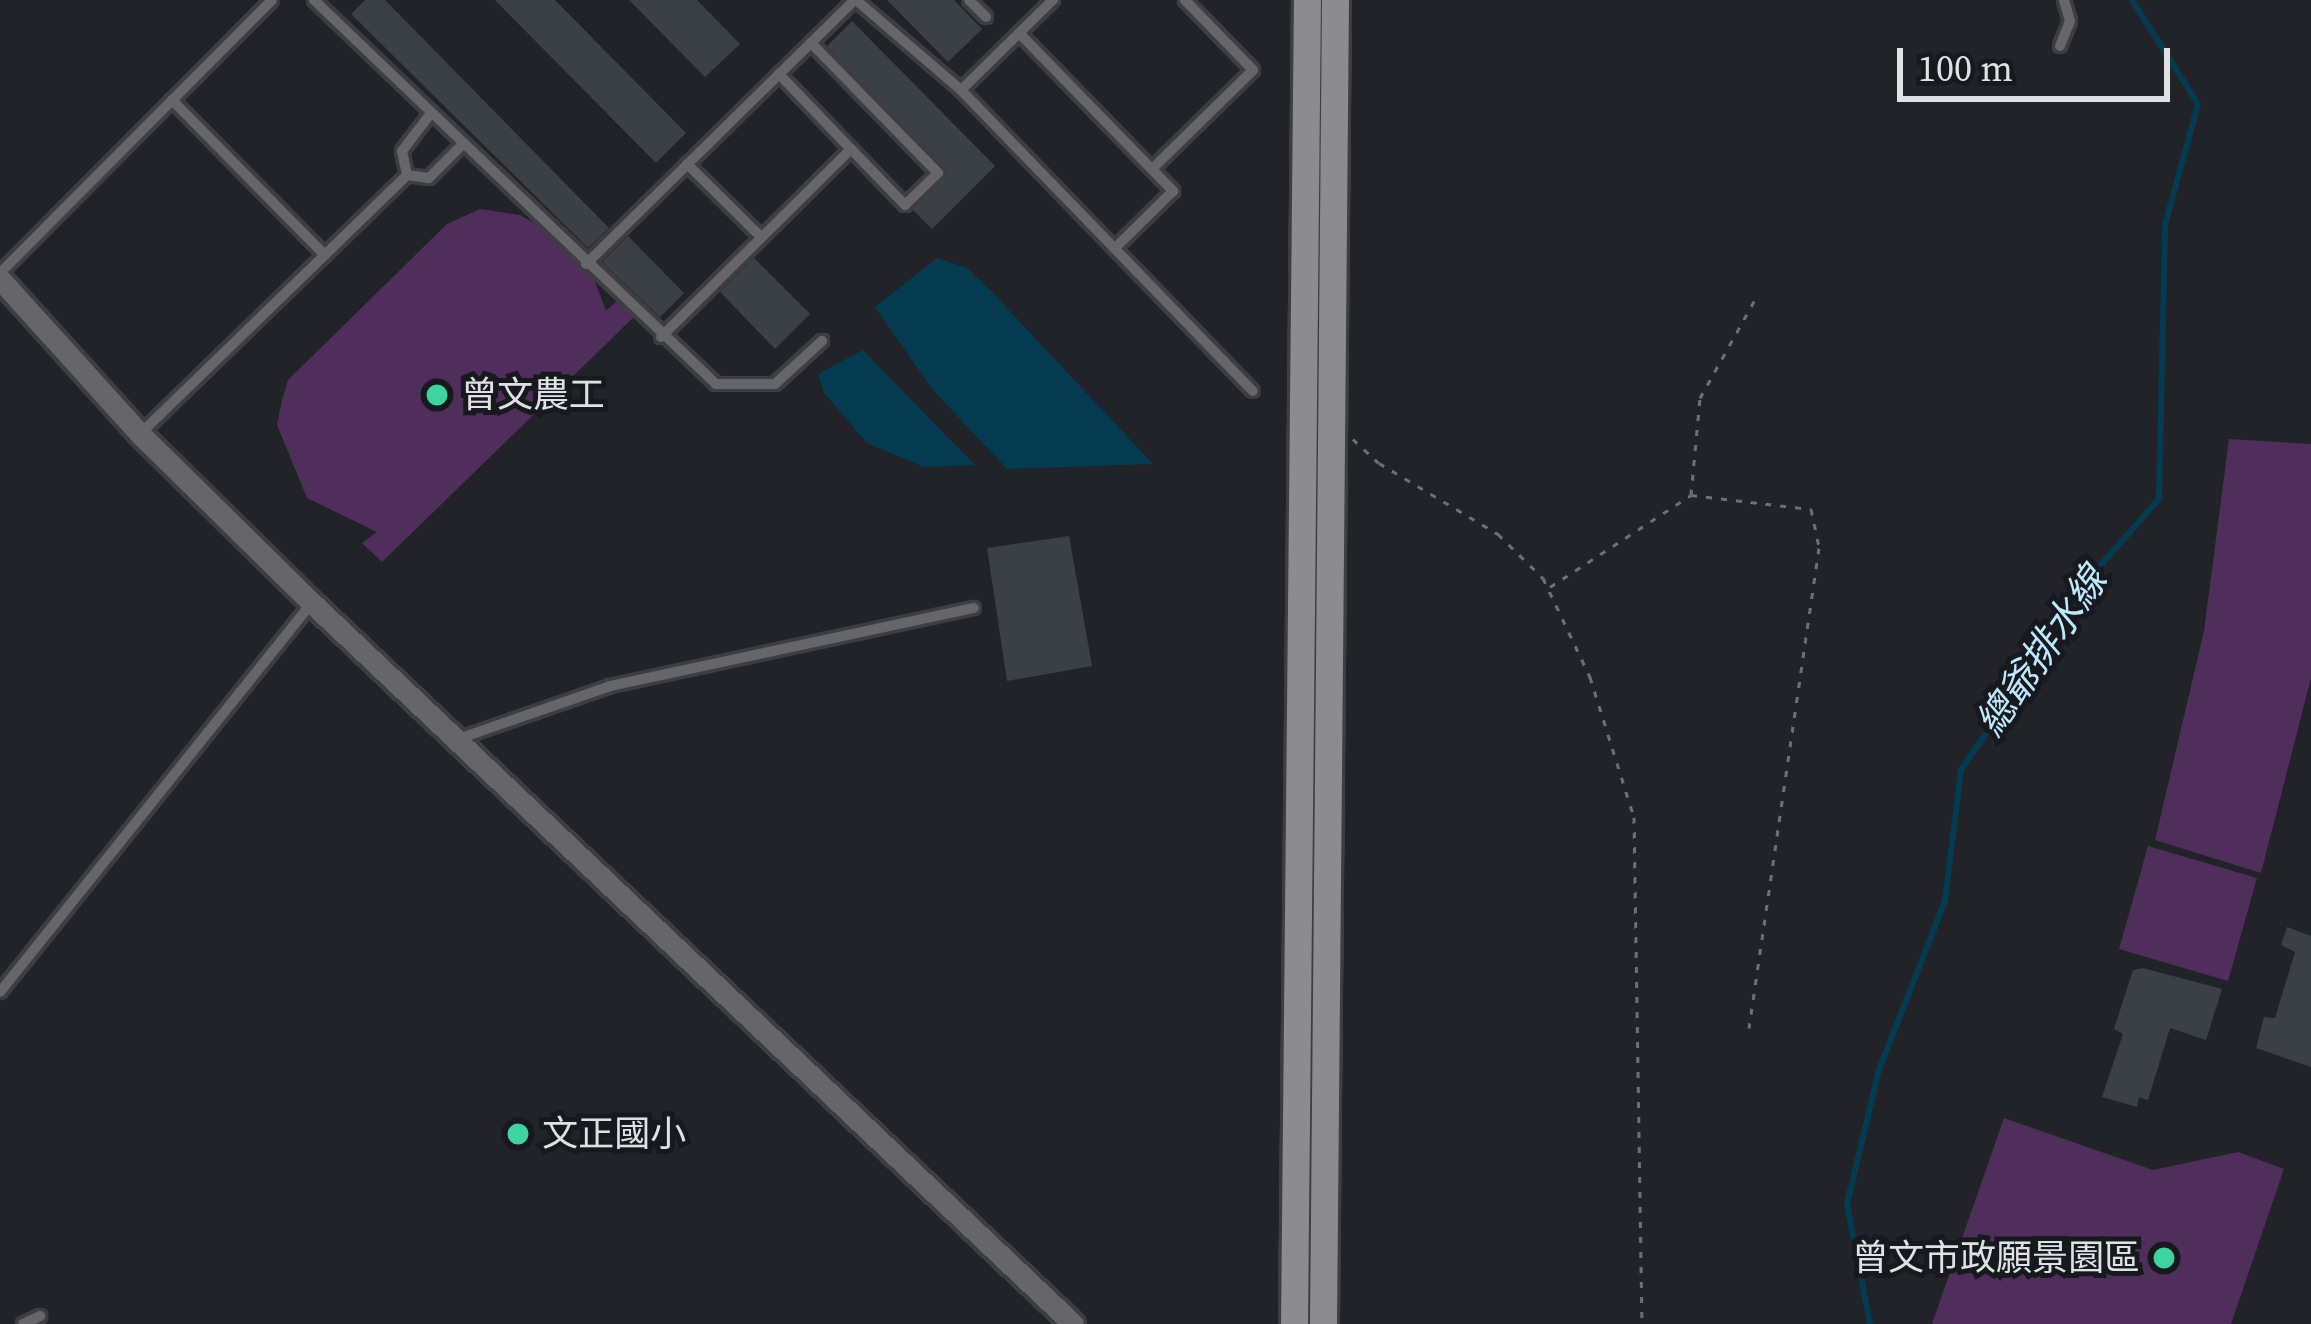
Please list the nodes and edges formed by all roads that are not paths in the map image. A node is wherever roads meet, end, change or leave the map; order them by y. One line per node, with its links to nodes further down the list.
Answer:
1 (272, 0): 16 (lane)
2 (314, 0): 17 (lane)
3 (855, 0): 12 (lane); 15 (lane)
4 (968, 0): 10 (lane)
5 (1052, 0): 11 (lane)
6 (1185, 0): 21 (lane)
7 (1306, 0): 36 (main road)
8 (1335, 0): 42 (main road)
9 (2064, 0): 13 (lane)
10 (986, 17)
11 (1019, 32): 15 (lane); 21 (lane)
12 (812, 43): 14 (lane); 19 (lane)
13 (2060, 46)
14 (779, 74): 19 (lane); 20 (lane)
15 (961, 89): 24 (lane)
16 (172, 100): 25 (lane); 27 (lane)
17 (430, 113): 18 (lane); 22 (lane)
18 (463, 144): 22 (lane); 26 (lane)
19 (851, 149): 23 (lane)
20 (687, 164): 23 (lane); 26 (lane)
21 (1152, 169): 24 (lane)
22 (407, 175): 25 (lane)
23 (761, 237): 28 (lane)
24 (1115, 248): 30 (lane)
25 (325, 255): 31 (lane)
26 (586, 264): 28 (lane)
27 (0, 276): 31 (street)
28 (661, 337): 29 (lane)
29 (822, 340)
30 (1253, 391)
31 (140, 434): 32 (street)
32 (312, 603): 34 (street); 35 (lane)
33 (974, 608): 34 (lane)
34 (458, 739): 39 (street)
35 (0, 992)
36 (1294, 1282): 40 (main road); 41 (main road)
37 (40, 1316): 38 (lane)
38 (22, 1324)
39 (1073, 1324)
40 (1277, 1324)
41 (1294, 1324)
42 (1323, 1324)

